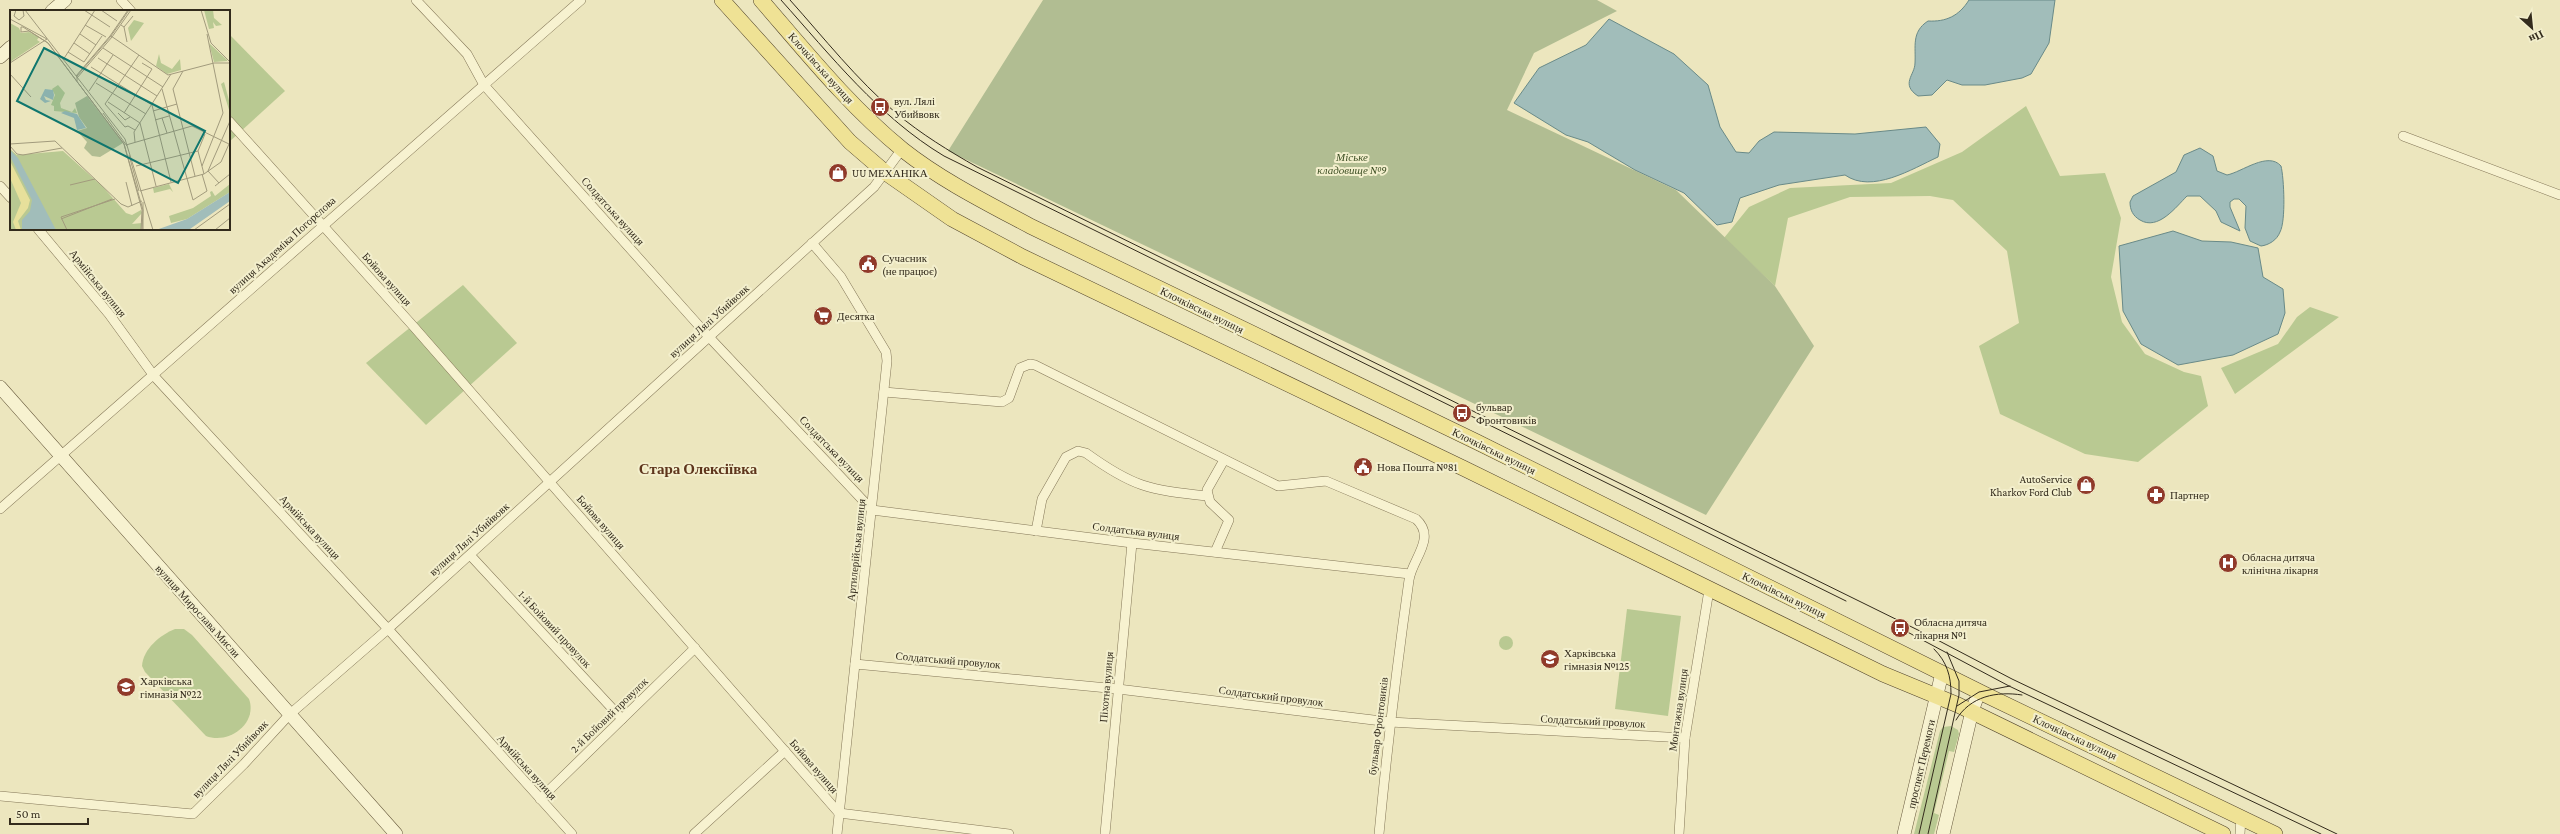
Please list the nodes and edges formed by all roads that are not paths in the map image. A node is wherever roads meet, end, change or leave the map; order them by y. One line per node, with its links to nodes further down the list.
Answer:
1 (65, 0): 7 (street)
2 (121, 0): 8 (street)
3 (416, 0): 11 (street, Солдатська вулиця)
4 (581, 0): 11 (street, вулиця Академіка Погорєлова)
5 (722, 0): 15 (main road, Клочківська вулиця)
6 (761, 0): 14 (main road, Клочківська вулиця)
7 (53, 10)
8 (130, 10)
9 (10, 48): 10 (street)
10 (0, 57)
11 (484, 85): 19 (street, вулиця Академіка Погорєлова); 22 (street, Солдатська вулиця)
12 (230, 122): 19 (street, Бойова вулиця)
13 (2403, 136): 17 (street)
14 (902, 149): 15 (street, вулиця Лялі Убийвовк); 41 (main road, Клочківська вулиця)
15 (886, 173): 21 (street, вулиця Лялі Убийвовк); 37 (main road, Клочківська вулиця)
16 (0, 186): 18 (street)
17 (2560, 195)
18 (10, 197)
19 (322, 225): 23 (street, вулиця Академіка Погорєлова); 28 (street, Бойова вулиця)
20 (39, 230): 23 (street, Армійська вулиця)
21 (812, 243): 22 (street, вулиця Лялі Убийвовк); 25 (street, Артилерійська вулиця)
22 (709, 337): 28 (street, вулиця Лялі Убийвовк); 31 (street, Солдатська вулиця)
23 (154, 376): 26 (street, вулиця Академіка Погорєлова); 38 (street, Армійська вулиця)
24 (0, 387): 26 (street, вулиця Мирослава Мисли)
25 (884, 392): 27 (street, бульвар Фронтовиків); 31 (street, Артилерійська вулиця)
26 (61, 457): 30 (street, вулиця Академіка Погорєлова); 46 (street, вулиця Мирослава Мисли)
27 (1224, 460): 29 (street); 36 (street, бульвар Фронтовиків)
28 (550, 481): 35 (street, вулиця Лялі Убийвовк); 39 (street, Бойова вулиця)
29 (1207, 496): 32 (street); 34 (street)
30 (0, 509)
31 (872, 510): 32 (street, Солдатська вулиця); 40 (street, Артилерійська вулиця)
32 (1036, 531): 33 (street, Солдатська вулиця)
33 (1132, 543): 34 (street, Солдатська вулиця); 42 (street, Піхотна вулиця)
34 (1215, 552): 36 (street, Солдатська вулиця)
35 (470, 555): 38 (street, вулиця Лялі Убийвовк); 47 (street, 1-й Бойовий провулок)
36 (1410, 574): 48 (street, бульвар Фронтовиків)
37 (1710, 590): 44 (main road, Клочківська вулиця); 49 (street, Монтажна вулиця)
38 (388, 629): 46 (street, вулиця Лялі Убийвовк); 52 (street, Армійська вулиця)
39 (695, 648): 47 (street, 2-й Бойовий провулок); 50 (street, Бойова вулиця)
40 (855, 664): 42 (street, Солдатський провулок); 53 (street, Артилерійська вулиця)
41 (1942, 674): 43 (main road, Клочківська вулиця); 44 (street, проспект Перемоги)
42 (1118, 689): 48 (street, Солдатський провулок); 60 (street, Піхотна вулиця)
43 (1979, 692): 45 (street); 54 (main road, Клочківська вулиця)
44 (1937, 695): 45 (main road, Клочківська вулиця); 63 (street, проспект Перемоги)
45 (1972, 711): 64 (street); 65 (main road, Клочківська вулиця)
46 (289, 715): 51 (street, вулиця Лялі Убийвовк); 55 (street, вулиця Мирослава Мисли)
47 (622, 719): 52 (street, 2-й Бойовий провулок)
48 (1390, 722): 49 (street, Солдатський провулок); 61 (street, бульвар Фронтовиків)
49 (1685, 738): 62 (street, Монтажна вулиця)
50 (785, 751): 53 (street, Бойова вулиця); 57 (street)
51 (0, 796)
52 (540, 799): 56 (street, Армійська вулиця)
53 (839, 813): 58 (street, Артилерійська вулиця); 59 (street)
54 (2241, 817): 66 (street); 67 (main road, Клочківська вулиця)
55 (396, 834)
56 (572, 834)
57 (694, 834)
58 (837, 834)
59 (1009, 834)
60 (1104, 834)
61 (1378, 834)
62 (1679, 834)
63 (1904, 834)
64 (1943, 834)
65 (2223, 834)
66 (2240, 834)
67 (2275, 834)

